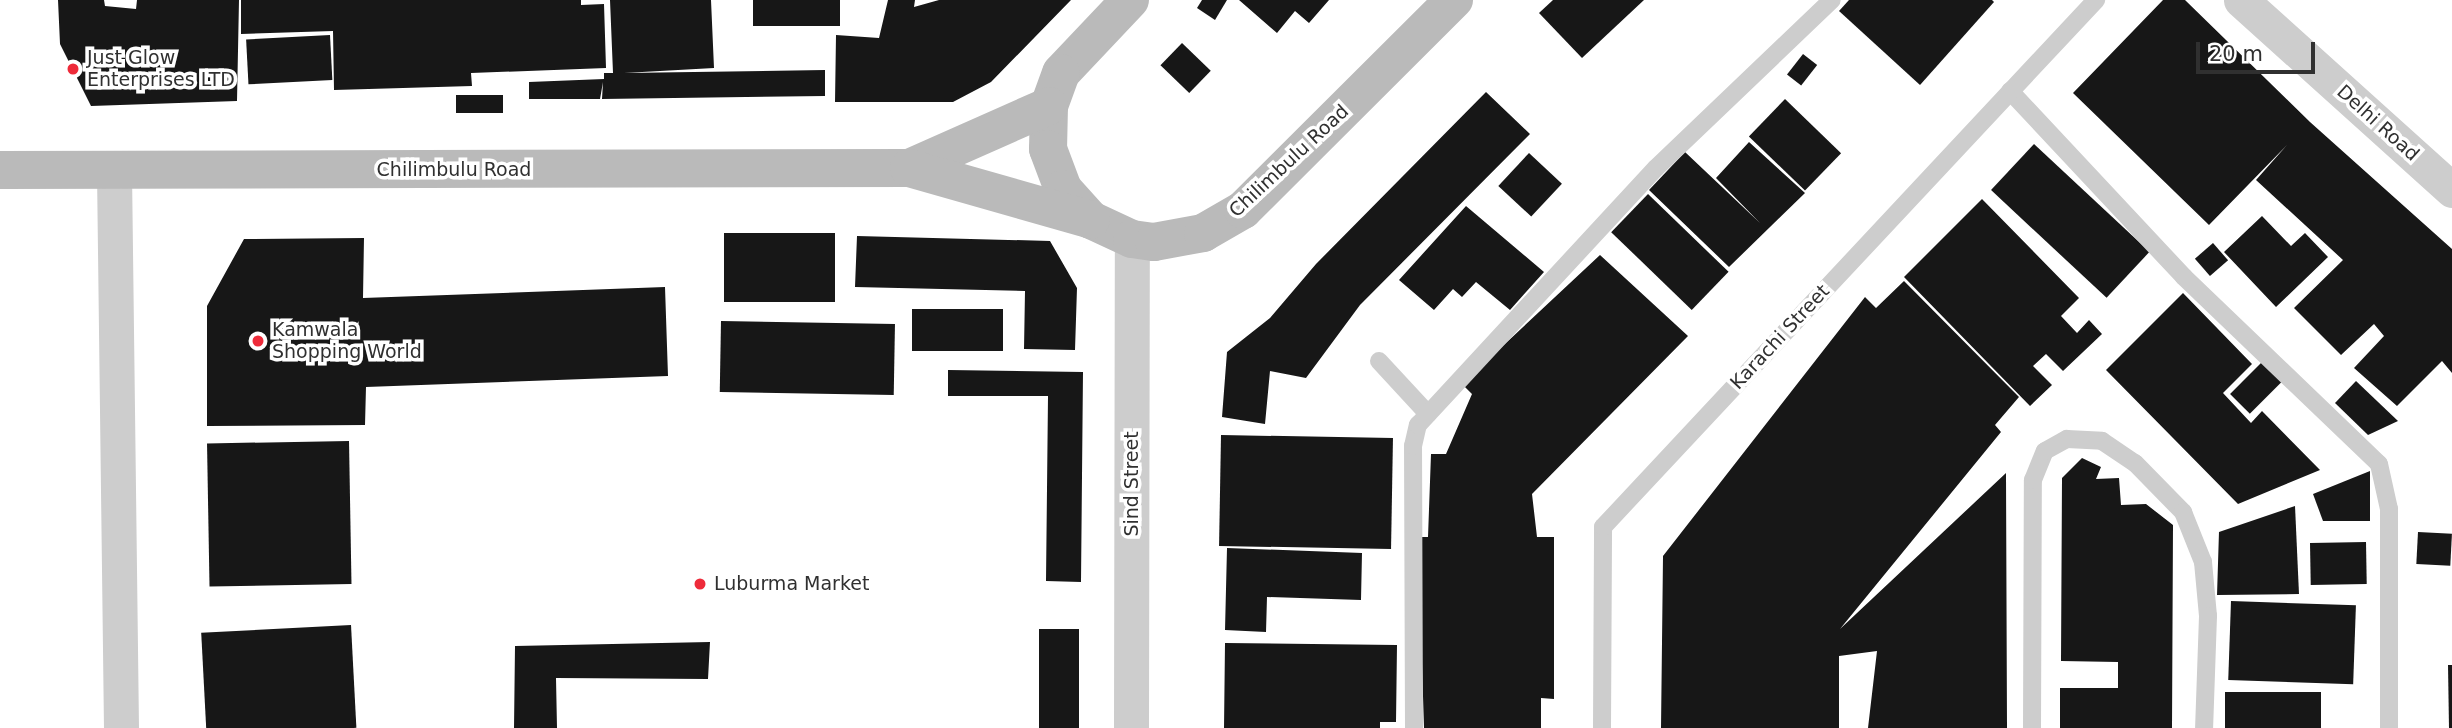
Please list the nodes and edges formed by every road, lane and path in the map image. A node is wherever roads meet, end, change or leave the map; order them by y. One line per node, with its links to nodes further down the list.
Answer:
1 (1130, 0): 7 (main road, Chilimbulu Road)
2 (1454, 0): 13 (main road, Chilimbulu Road)
3 (1832, 0): 15 (lane)
4 (2096, 0): 6 (lane, Karachi Street)
5 (2241, 0): 11 (street, Delhi Road)
6 (2010, 91): 19 (lane, Karachi Street); 22 (lane)
7 (1049, 106): 8 (main road, Chilimbulu Road); 12 (main road, Chilimbulu Road)
8 (909, 168): 10 (main road, Chilimbulu Road); 12 (main road, Chilimbulu Road)
9 (0, 170): 10 (main road, Chilimbulu Road)
10 (114, 171): 16 (street)
11 (2452, 190)
12 (1091, 220): 13 (main road, Chilimbulu Road)
13 (1132, 239): 17 (street, Sind Street)
14 (1379, 361): 15 (lane)
15 (1429, 414): 18 (lane)
16 (121, 728)
17 (1131, 728)
18 (1414, 728)
19 (1602, 728)
20 (2032, 728): 21 (lane)
21 (2204, 728)
22 (2389, 728)

